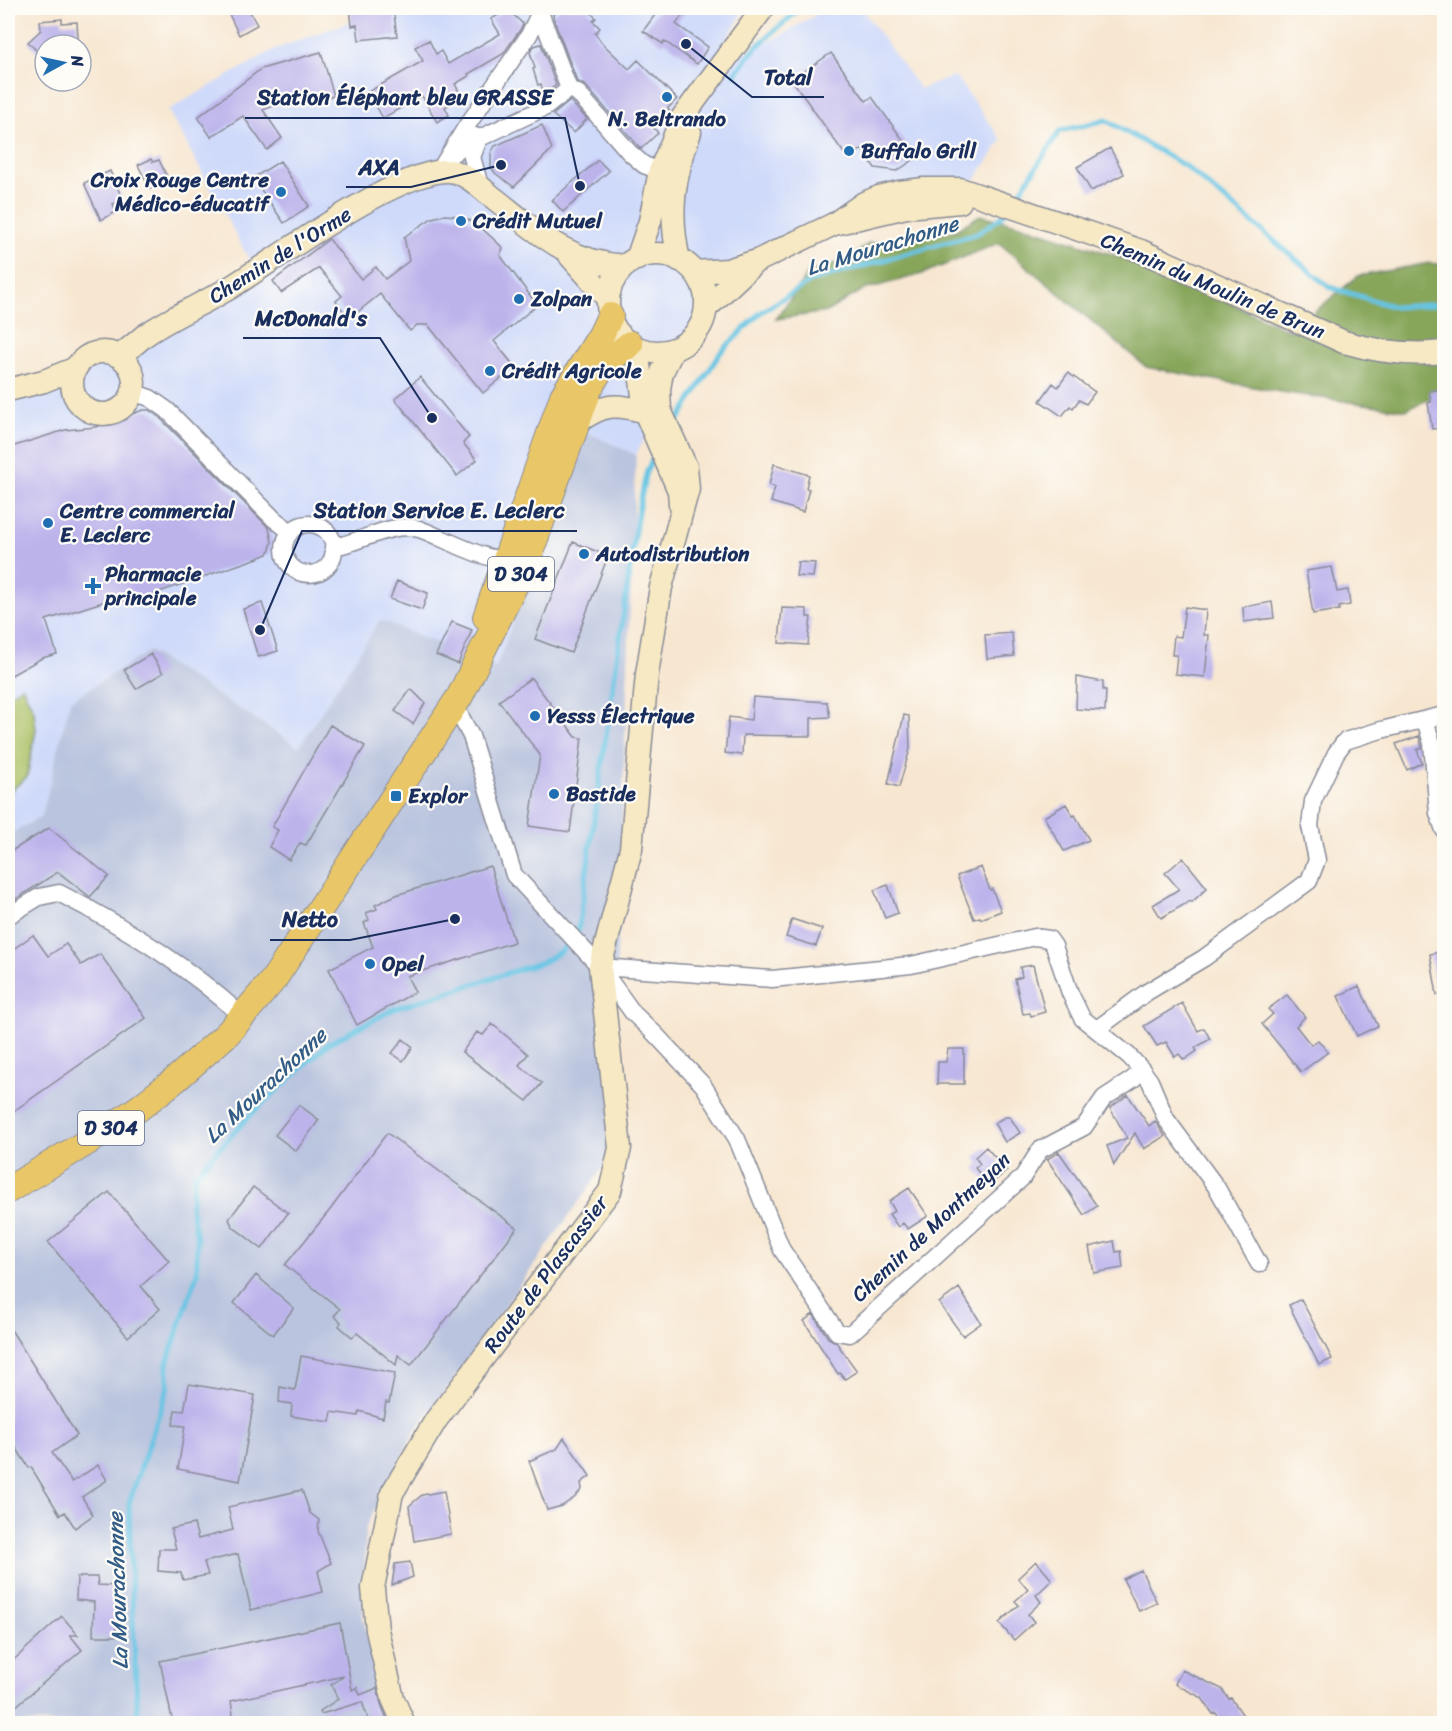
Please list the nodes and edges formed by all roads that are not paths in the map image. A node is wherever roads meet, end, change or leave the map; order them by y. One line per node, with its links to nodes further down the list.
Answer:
1 (763, 8): 3 (street)
2 (541, 10): 4 (street); 5 (street)
3 (722, 62): 8 (street); 13 (street)
4 (569, 89): 6 (street); 8 (street)
5 (466, 127): 6 (street); 7 (street)
6 (479, 139): 7 (street); 9 (street)
7 (443, 165): 9 (street); 19 (street, Chemin de l'Orme)
8 (660, 171): 12 (street)
9 (480, 186): 10 (street)
10 (567, 252): 12 (street); 14 (street)
11 (757, 261): 13 (street, Chemin du Moulin de Brun); 15 (street, Chemin du Moulin de Brun); 18 (street, Chemin du Moulin de Brun)
12 (631, 262): 13 (street); 14 (street)
13 (687, 266): 15 (street)
14 (609, 308): 16 (street); 28 (main road, D 304)
15 (706, 308): 17 (street)
16 (634, 346): 17 (street); 23 (street, Route de Plascassier); 24 (main road, D 304)
17 (673, 350): 23 (street, Route de Plascassier)
18 (1444, 352)
19 (119, 356): 20 (street); 22 (street)
20 (75, 379): 21 (street); 22 (street)
21 (8, 390)
22 (132, 392): 26 (street)
23 (653, 419): 24 (street); 35 (street, Route de Plascassier)
24 (578, 422): 25 (main road, D 304)
25 (559, 469): 28 (street); 29 (main road, D 304)
26 (291, 532): 27 (street); 27 (street)
27 (333, 548): 28 (street)
28 (505, 561): 29 (main road, D 304)
29 (475, 664): 30 (main road, D 304)
30 (455, 706): 35 (street); 36 (main road, D 304)
31 (1444, 715): 32 (street)
32 (1425, 720): 33 (street); 37 (street)
33 (1444, 830)
34 (8, 916): 36 (street)
35 (600, 968): 37 (street); 38 (street, Chemin de Montmeyan); 41 (street, Route de Plascassier)
36 (242, 1017): 39 (main road, D 304)
37 (1097, 1029): 38 (street)
38 (1142, 1070): 40 (street)
39 (8, 1190)
40 (1259, 1264)
41 (404, 1724)

